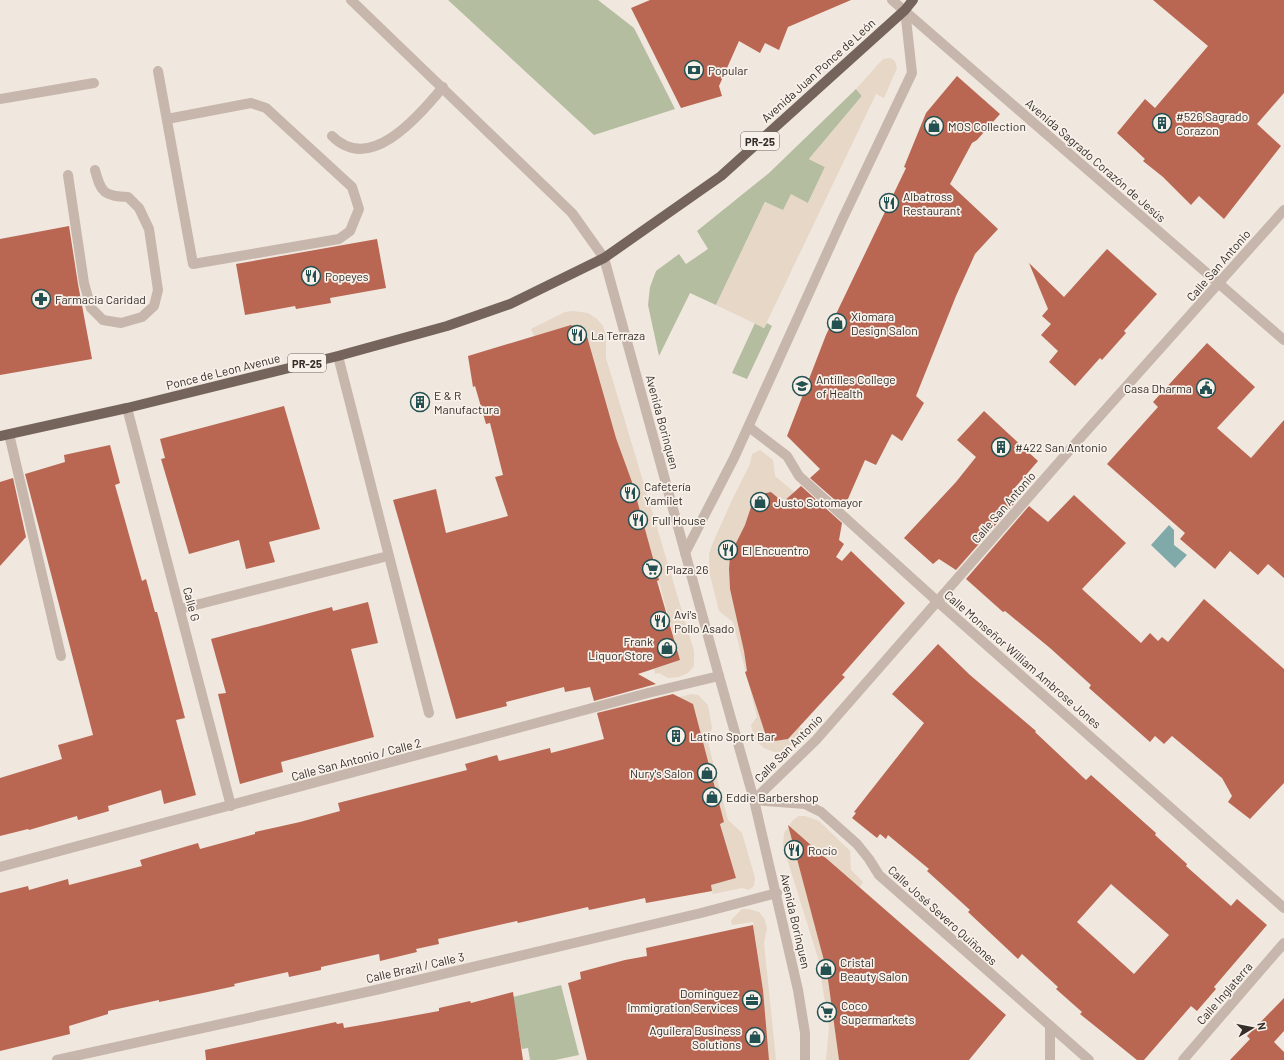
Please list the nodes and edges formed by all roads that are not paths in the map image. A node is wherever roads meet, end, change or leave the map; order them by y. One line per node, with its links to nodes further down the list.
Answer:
1 (351, 0): 7 (street)
2 (892, 0): 4 (street, Avenida Sagrado Corazón de Jesús)
3 (914, 0): 4 (main road, Avenida Juan Ponce de León / PR-25)
4 (905, 10): 14 (main road, Avenida Juan Ponce de León / PR-25); 15 (street, Avenida Sagrado Corazón de Jesús); 19 (street)
5 (158, 71): 9 (street)
6 (94, 83): 8 (street)
7 (443, 87): 10 (street); 14 (street)
8 (0, 99)
9 (167, 119): 9 (street)
10 (332, 136)
11 (95, 170): 12 (street)
12 (68, 175)
13 (1284, 210): 15 (street, Calle San Antonio)
14 (604, 258): 17 (main road, Ponce de Leon Avenue / PR-25); 21 (street, Avenida Borinquen)
15 (1220, 284): 16 (street, Avenida Sagrado Corazón de Jesús); 23 (street, Calle San Antonio)
16 (1284, 340)
17 (338, 356): 18 (main road, Ponce de Leon Avenue / PR-25); 22 (street)
18 (127, 408): 20 (main road, Ponce de Leon Avenue / PR-25); 24 (street, Calle G)
19 (749, 427): 21 (street); 23 (street, Calle Monseñor William Ambrose Jones)
20 (5, 435): 25 (street)
21 (685, 553): 26 (street, Avenida Borinquen)
22 (388, 556): 24 (street); 27 (street)
23 (938, 602): 28 (street, Calle San Antonio); 32 (street, Calle Monseñor William Ambrose Jones)
24 (180, 609): 29 (street, Calle G)
25 (61, 656)
26 (718, 676): 28 (street, Avenida Borinquen); 29 (street, Calle San Antonio / Calle 2)
27 (429, 713)
28 (754, 800): 31 (street, Avenida Borinquen); 34 (street, Calle José Severo Quiñones)
29 (232, 806): 30 (street, Calle San Antonio / Calle 2)
30 (0, 867)
31 (777, 893): 35 (street, Calle Brazil / Calle 3); 36 (street, Avenida Borinquen)
32 (1284, 908)
33 (1284, 943): 39 (street, Calle Inglaterra)
34 (1050, 1027): 37 (street); 38 (street, Calle José Severo Quiñones)
35 (57, 1060)
36 (806, 1060)
37 (1050, 1060)
38 (1089, 1060)
39 (1183, 1060)

